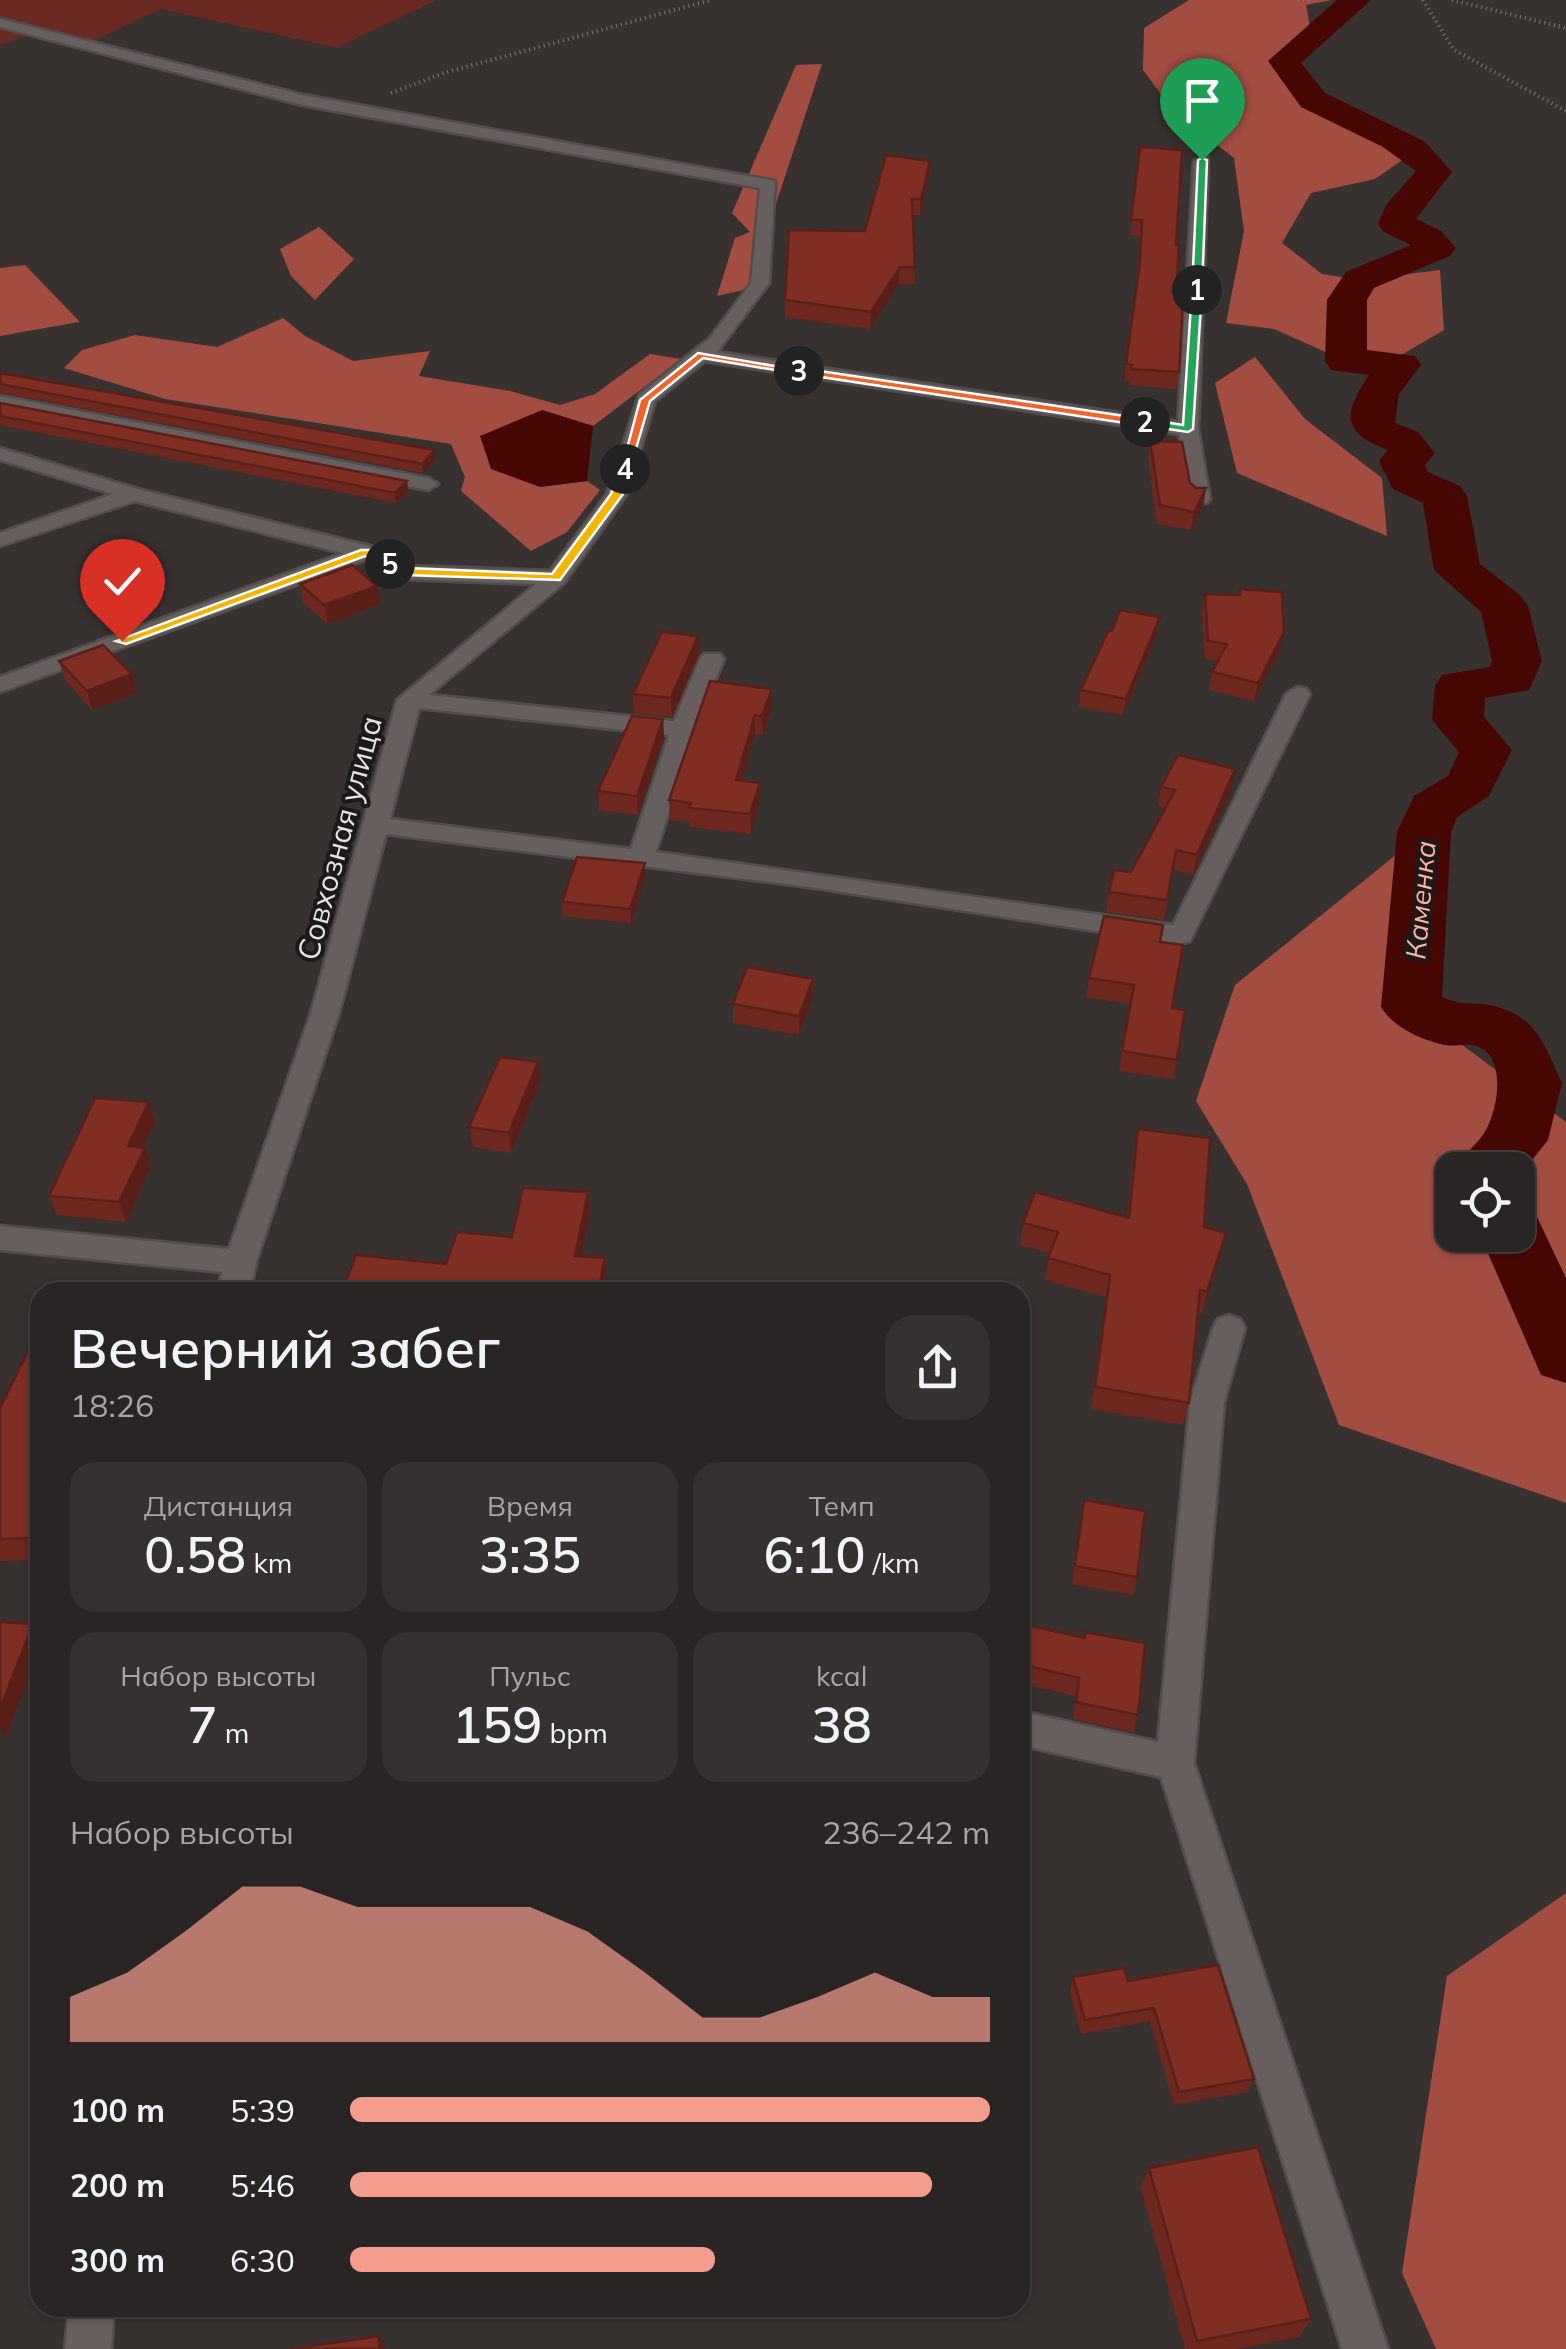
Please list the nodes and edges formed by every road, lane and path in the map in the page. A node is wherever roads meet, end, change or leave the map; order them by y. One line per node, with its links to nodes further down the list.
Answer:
1 (712, 0): 8 (path)
2 (1298, 0): 3 (path)
3 (1309, 0)
4 (1422, 0): 9 (path)
5 (1452, 0): 7 (path)
6 (0, 23): 8 (street)
7 (1566, 28)
8 (348, 109): 11 (street, Совхозная улица)
9 (1566, 111)
10 (1202, 160): 13 (street)
11 (701, 355): 13 (street); 20 (street, Совхозная улица)
12 (0, 402): 15 (street)
13 (1188, 429): 17 (street)
14 (0, 454): 16 (street)
15 (428, 484)
16 (134, 494): 18 (street); 19 (street)
17 (1200, 499)
18 (0, 540)
19 (366, 552): 20 (street); 22 (street)
20 (556, 578): 24 (street, Совхозная улица)
21 (712, 660): 25 (street)
22 (0, 685)
23 (1298, 694): 27 (street)
24 (410, 700): 25 (street); 26 (street, Совхозная улица)
25 (683, 730): 27 (street)
26 (378, 825): 27 (street); 29 (street, Совхозная улица)
27 (641, 858)
28 (0, 1238): 29 (street)
29 (237, 1277)
30 (1230, 1328): 32 (street)
31 (1030, 1730): 32 (street)
32 (1175, 1763): 35 (street)
33 (91, 2317): 34 (street)
34 (88, 2349)
35 (1365, 2349)

